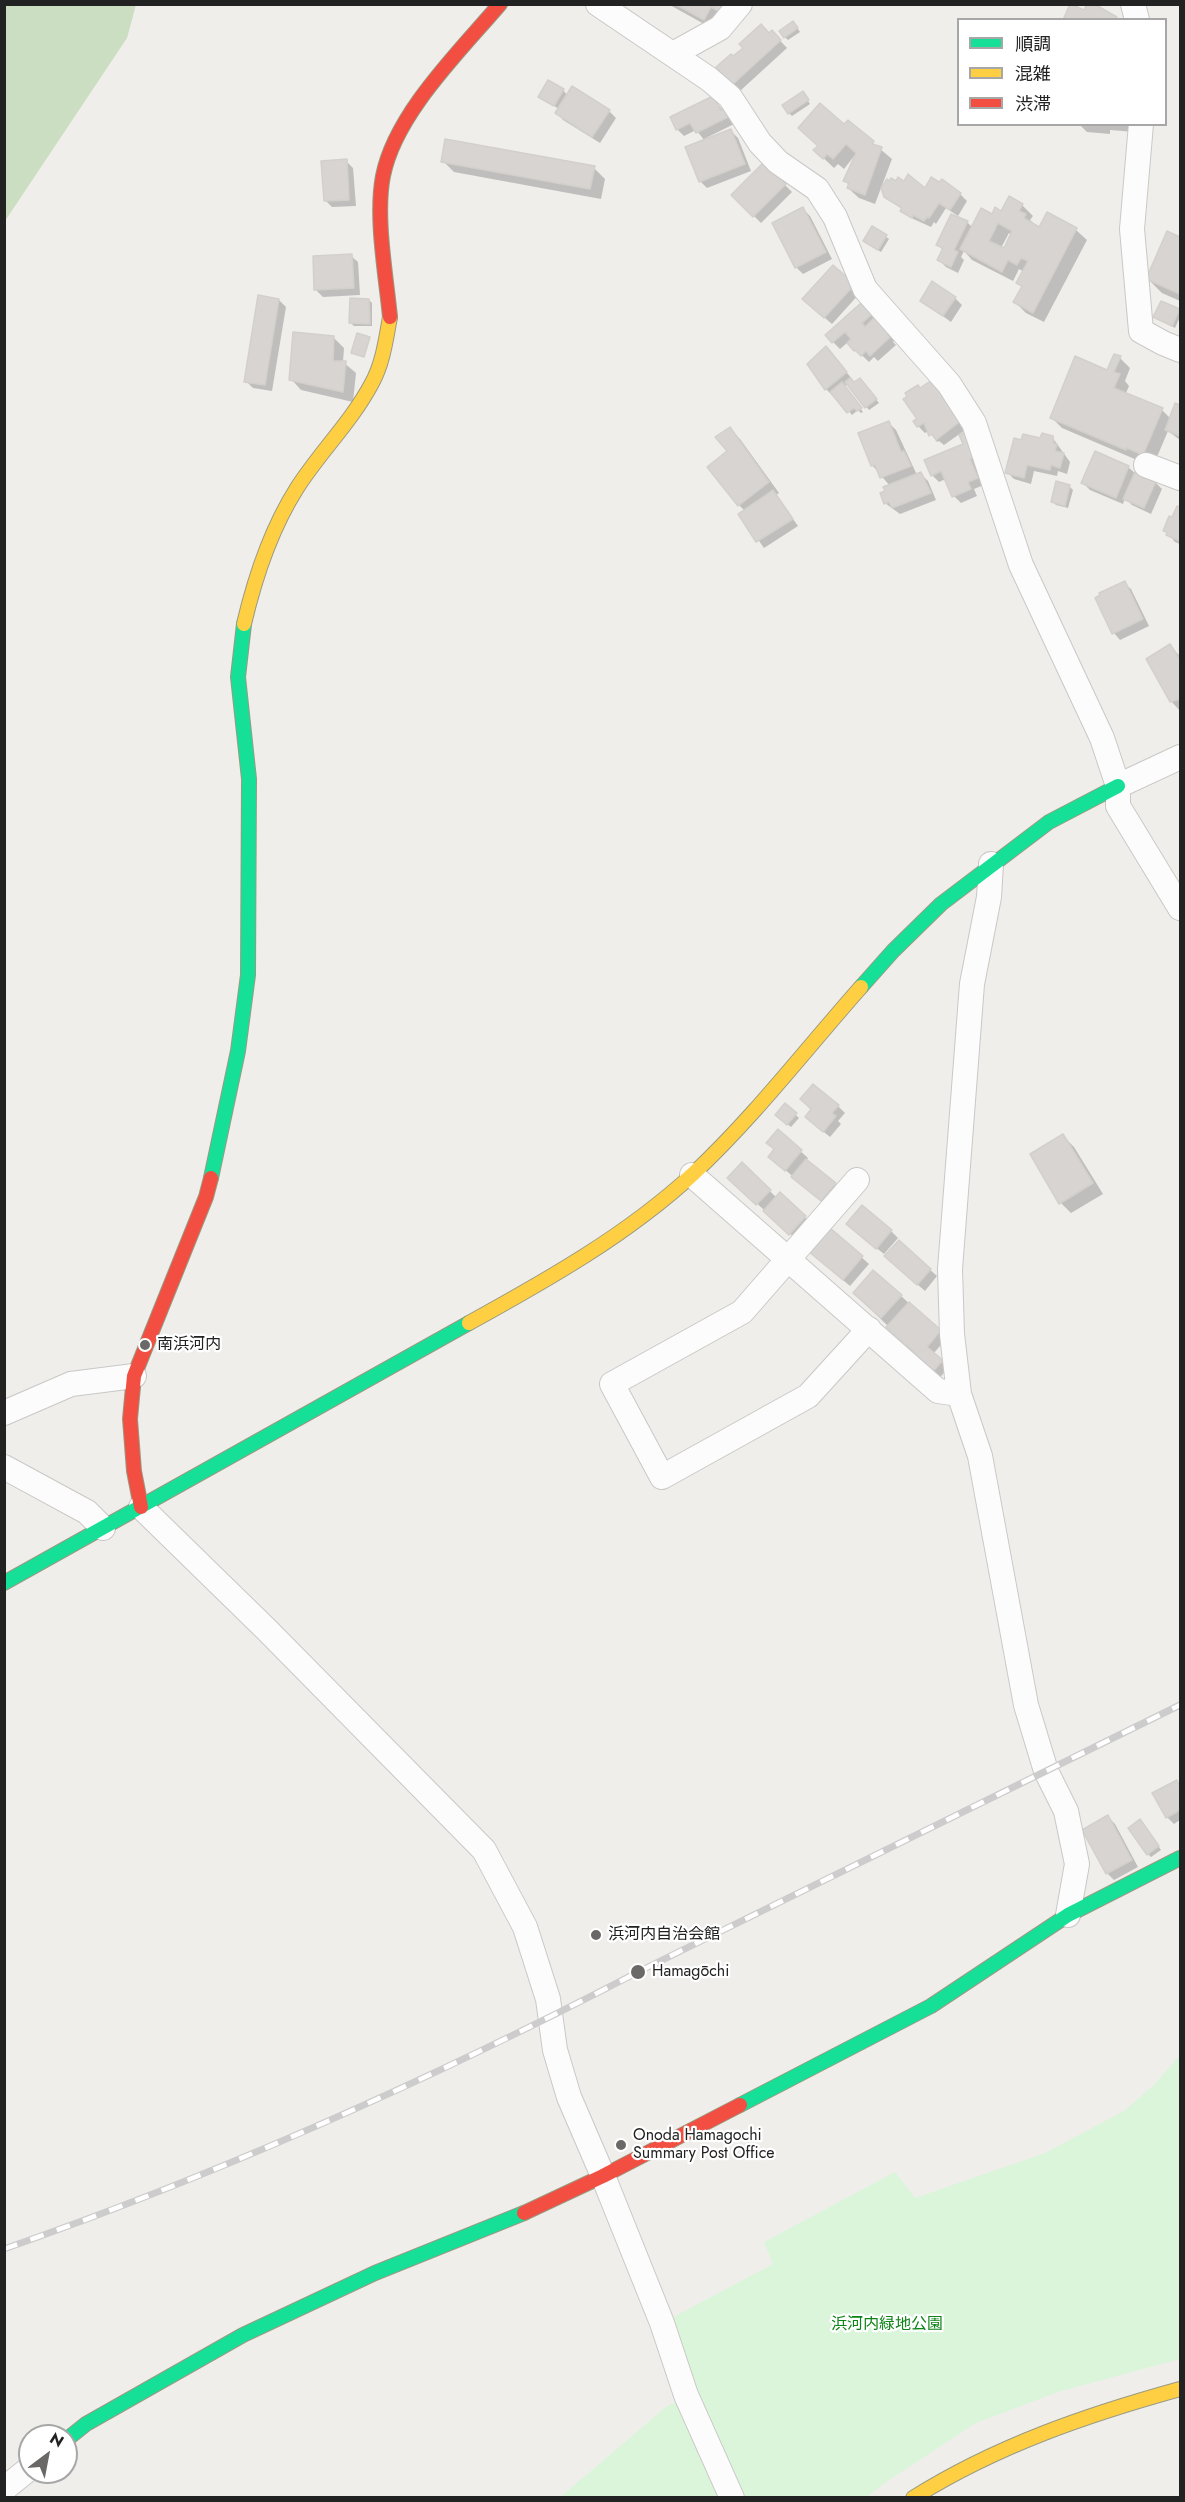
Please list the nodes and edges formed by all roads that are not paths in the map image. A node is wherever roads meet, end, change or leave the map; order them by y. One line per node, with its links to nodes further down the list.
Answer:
1 (500, 4): 17 (street)
2 (598, 4): 4 (street)
3 (740, 4): 4 (street)
4 (673, 54): 10 (street)
5 (1141, 126): 6 (street)
6 (1180, 350)
7 (1146, 465): 8 (street)
8 (1180, 478)
9 (1180, 757): 10 (street)
10 (1118, 786): 11 (street); 12 (street)
11 (991, 864): 13 (street); 18 (street)
12 (1180, 908)
13 (692, 1175): 15 (street); 21 (street)
14 (857, 1180): 15 (street)
15 (788, 1258): 16 (street); 16 (street)
16 (869, 1329): 18 (street)
17 (134, 1376): 19 (street); 21 (street)
18 (959, 1394): 25 (street)
19 (4, 1413)
20 (4, 1467): 22 (street)
21 (141, 1507): 22 (street); 26 (street)
22 (103, 1528): 23 (street)
23 (4, 1583)
24 (1180, 1858): 25 (street)
25 (1068, 1915): 26 (street)
26 (603, 2176): 28 (street); 31 (street)
27 (1180, 2389): 32 (street)
28 (78, 2430)
29 (18, 2478): 30 (street)
30 (4, 2489)
31 (732, 2498)
32 (913, 2498)

